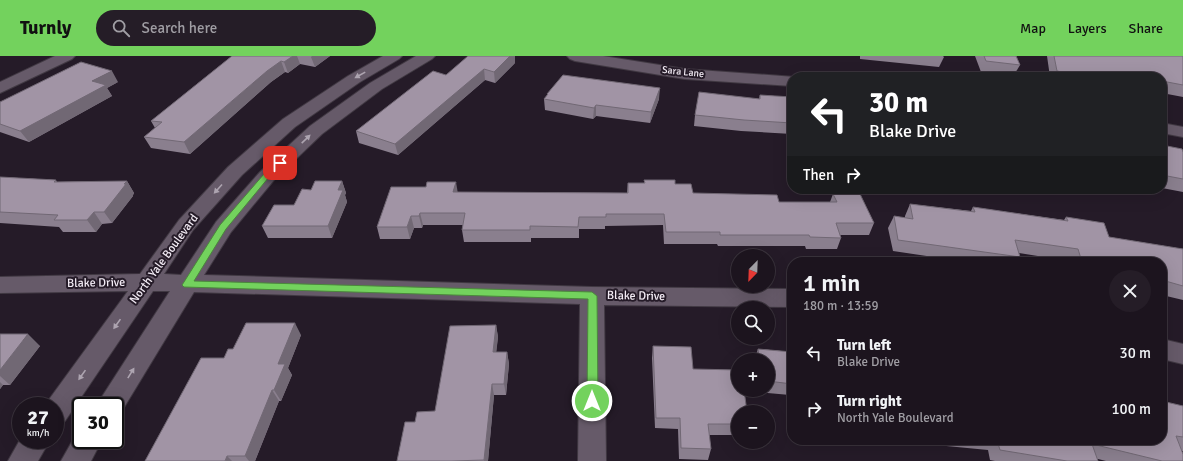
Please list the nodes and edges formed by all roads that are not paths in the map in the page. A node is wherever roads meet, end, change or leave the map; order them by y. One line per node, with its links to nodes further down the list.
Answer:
1 (66, 56): 6 (street)
2 (394, 56): 9 (street, North Yale Boulevard, one-way to 9)
3 (427, 56): 11 (street, one-way to 3)
4 (575, 56): 5 (street, Sara Lane)
5 (787, 81)
6 (0, 88)
7 (1167, 129): 8 (street)
8 (1183, 132)
9 (146, 282): 10 (street, Blake Drive); 11 (street, Blake Drive); 17 (street, North Yale Boulevard, one-way to 17)
10 (0, 285)
11 (187, 285): 12 (street, Blake Drive); 16 (street, one-way to 11)
12 (592, 296): 13 (street, Blake Drive); 22 (street)
13 (787, 298)
14 (1167, 350): 15 (street)
15 (1183, 354)
16 (116, 397)
17 (64, 400)
18 (30, 449): 20 (street)
19 (82, 449): 21 (street)
20 (22, 461)
21 (75, 461)
22 (592, 461)

